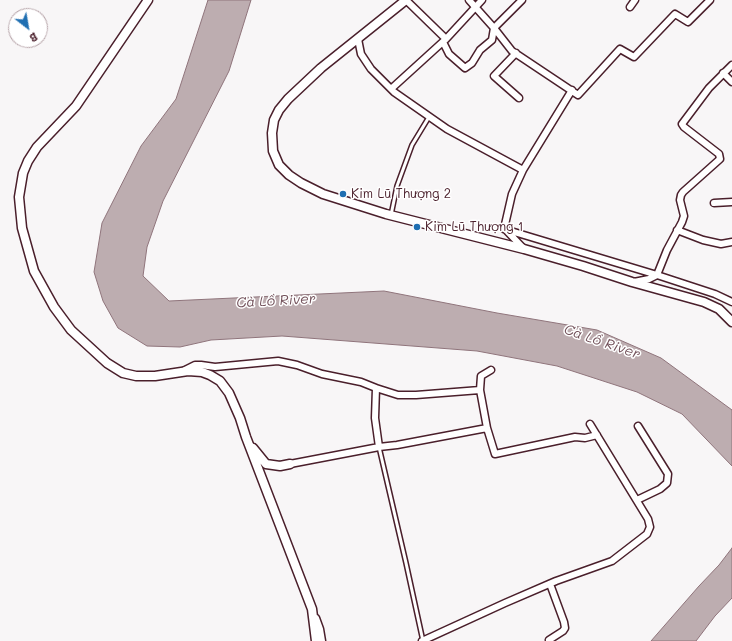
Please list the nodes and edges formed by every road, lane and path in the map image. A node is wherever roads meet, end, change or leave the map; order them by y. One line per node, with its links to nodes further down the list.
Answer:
1 (148, 0): 34 (main road)
2 (406, 0): 11 (main road); 12 (street)
3 (469, 0): 9 (street)
4 (482, 0): 9 (street)
5 (522, 0): 10 (street)
6 (634, 0): 8 (street)
7 (710, 0): 18 (street)
8 (630, 7)
9 (476, 8): 10 (street); 12 (street)
10 (494, 28): 12 (street); 13 (street)
11 (358, 39): 17 (street); 24 (main road)
12 (445, 41): 17 (street)
13 (516, 53): 18 (street); 19 (street)
14 (732, 65): 15 (street)
15 (723, 73): 16 (street); 26 (street)
16 (732, 82)
17 (391, 89): 20 (street)
18 (572, 90): 21 (street)
19 (519, 98)
20 (429, 117): 21 (street); 24 (lane)
21 (523, 170): 25 (street)
22 (732, 202): 23 (street)
23 (714, 203)
24 (391, 216): 28 (main road)
25 (504, 229): 28 (street); 29 (street)
26 (677, 230): 27 (street); 29 (street)
27 (732, 242)
28 (524, 249): 30 (main road)
29 (657, 275): 30 (street); 31 (street)
30 (632, 282): 32 (main road)
31 (732, 302)
32 (732, 322)
33 (491, 370): 36 (street)
34 (181, 372): 35 (street); 41 (main road)
35 (376, 388): 36 (street); 42 (street)
36 (480, 390): 39 (street)
37 (590, 424): 40 (street)
38 (638, 426): 44 (street)
39 (487, 428): 40 (street); 42 (street)
40 (597, 435): 44 (street)
41 (246, 437): 43 (main road); 46 (main road)
42 (379, 447): 43 (street); 50 (lane)
43 (290, 464)
44 (636, 500): 45 (street)
45 (550, 584): 47 (street); 50 (street)
46 (312, 609): 48 (main road); 49 (street)
47 (549, 640)
48 (316, 641)
49 (322, 641)
50 (422, 641)

